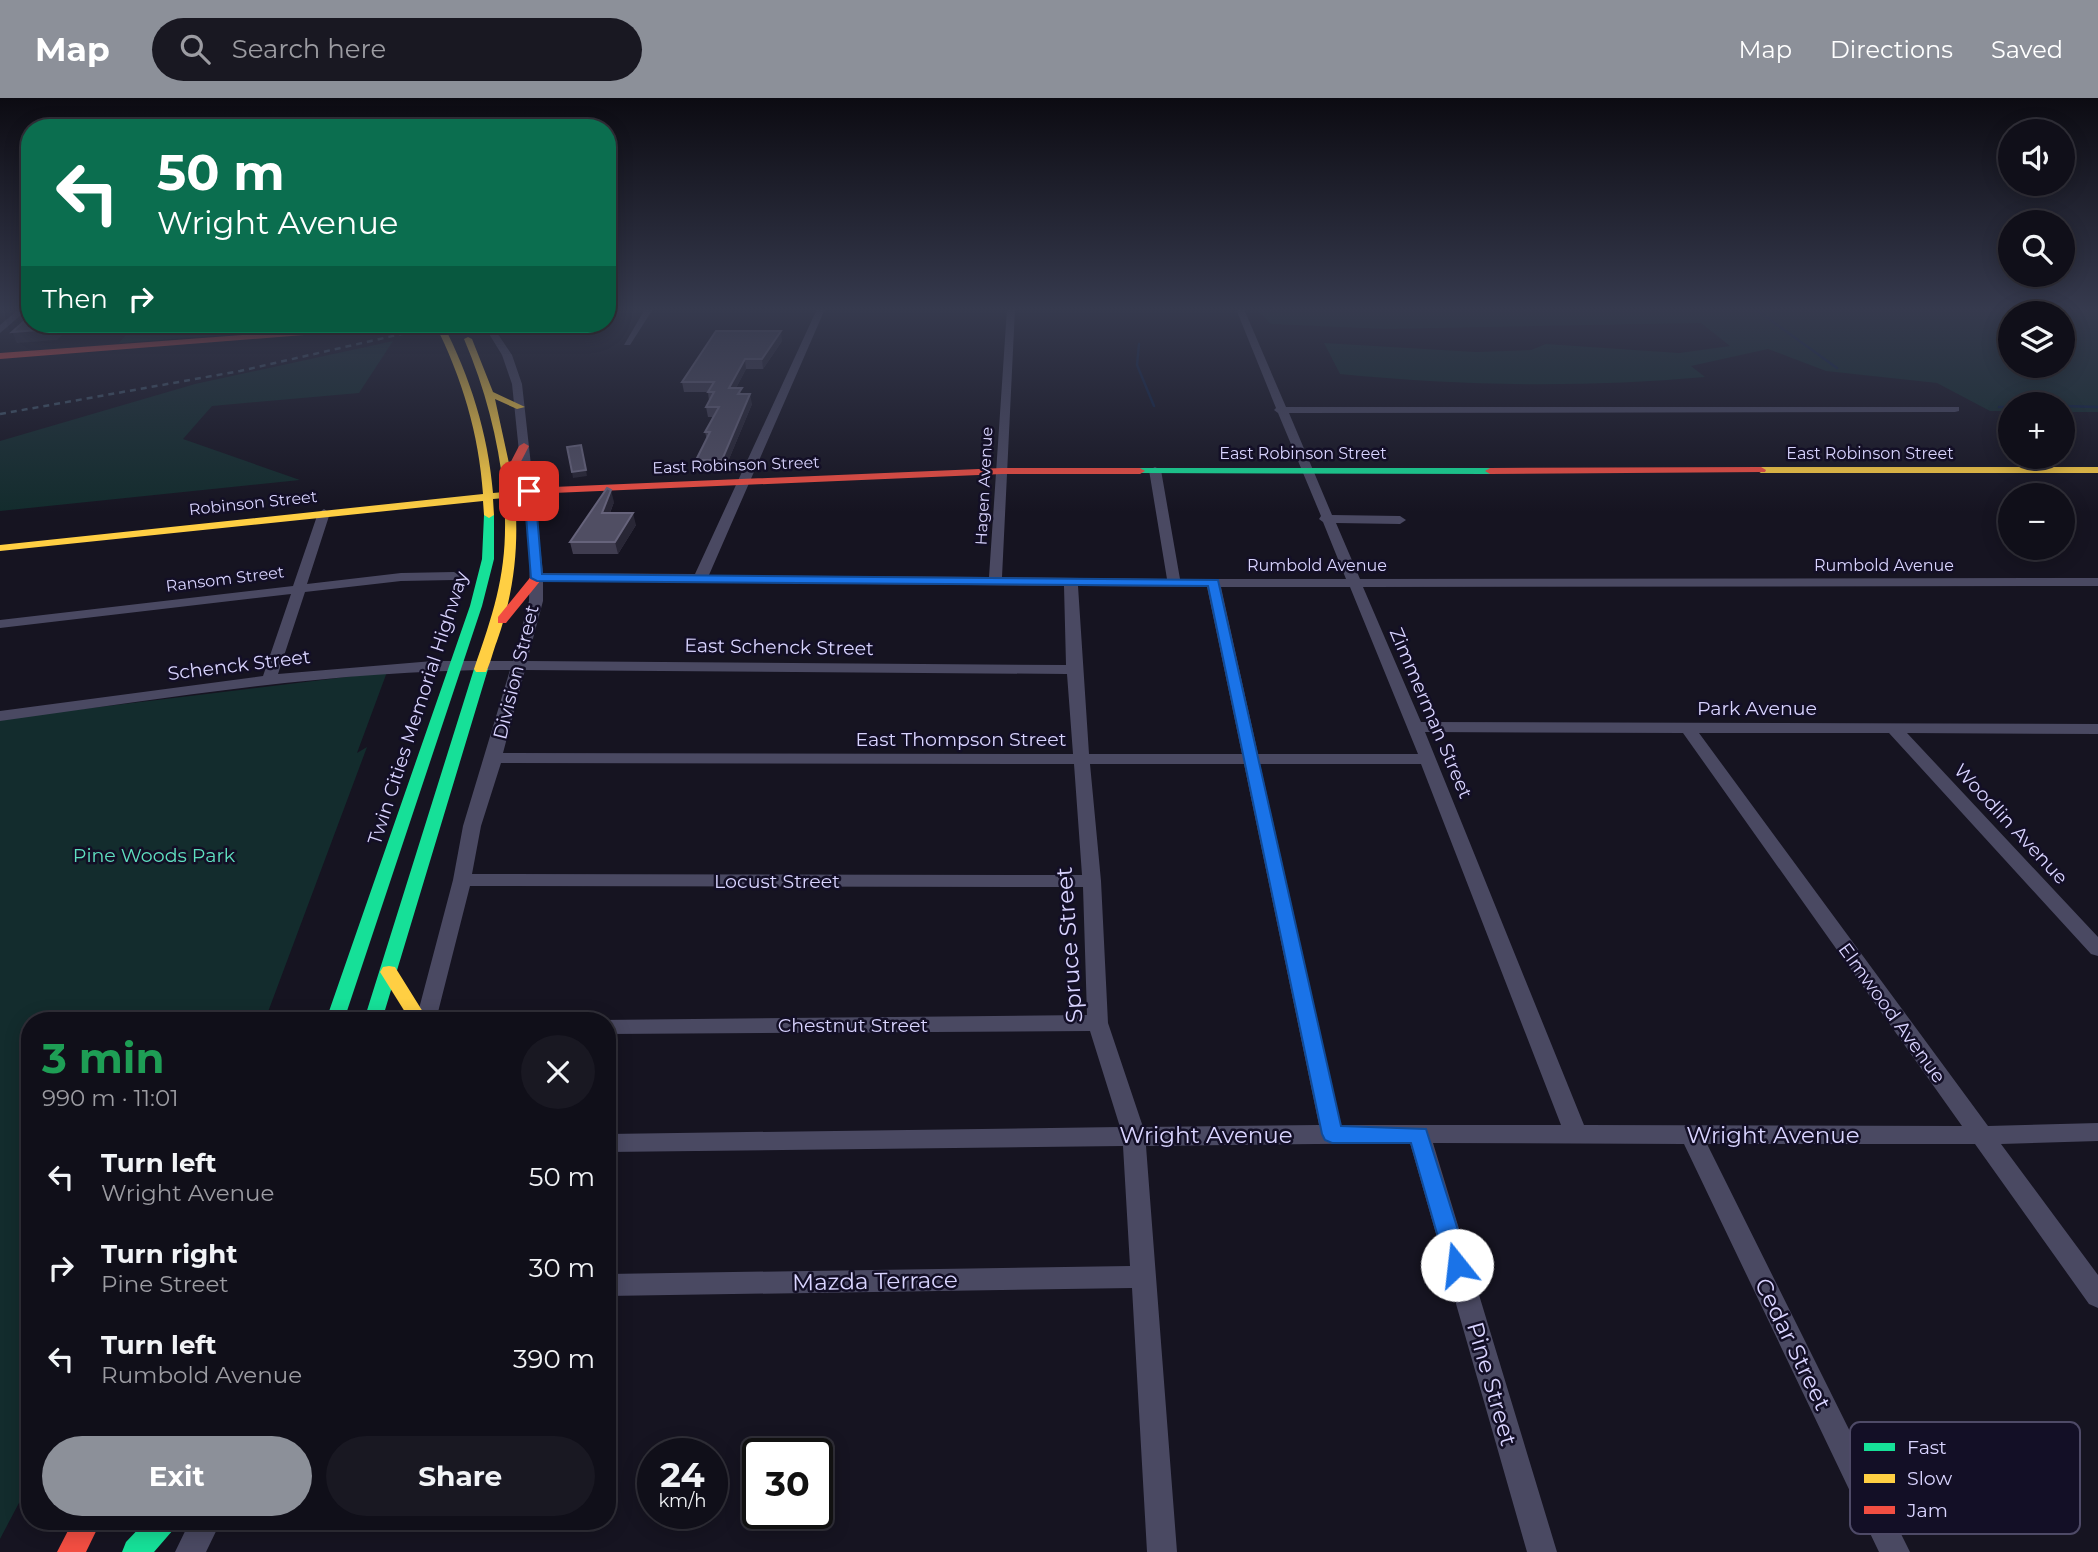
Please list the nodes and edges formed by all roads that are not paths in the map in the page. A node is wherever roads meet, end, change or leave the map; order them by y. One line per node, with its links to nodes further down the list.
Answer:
1 (464, 377): 19 (main road, Twin Cities Memorial Highway)
2 (483, 377): 7 (main road)
3 (514, 377): 8 (street, Division Street)
4 (791, 377): 16 (street)
5 (1007, 377): 14 (street, Hagen Avenue)
6 (1266, 377): 10 (street, Zimmerman Street)
7 (488, 393): 8 (main road); 17 (main road)
8 (520, 407): 11 (street, Division Street)
9 (1955, 409): 10 (street)
10 (1279, 410): 15 (street, Zimmerman Street)
11 (524, 446): 17 (main road); 18 (street, Division Street)
12 (1155, 470): 14 (main road, East Robinson Street); 15 (main road, East Robinson Street); 29 (street)
13 (2098, 470): 15 (main road, East Robinson Street)
14 (1002, 471): 16 (main road, East Robinson Street); 27 (street, Hagen Avenue)
15 (1306, 471): 21 (street, Zimmerman Street)
16 (745, 482): 18 (main road, East Robinson Street); 26 (street)
17 (508, 485): 18 (main road, East Robinson Street); 19 (main road, Robinson Street); 35 (main road)
18 (529, 491): 25 (street, Division Street)
19 (487, 496): 20 (main road, Robinson Street); 37 (main road, Twin Cities Memorial Highway)
20 (324, 513): 23 (main road, Robinson Street); 33 (street)
21 (1325, 519): 22 (street); 30 (street, Zimmerman Street)
22 (1400, 520)
23 (0, 548)
24 (454, 576): 33 (street, Ransom Street)
25 (537, 578): 26 (street, Rumbold Avenue); 35 (main road); 38 (street, Division Street)
26 (700, 579): 27 (street, Rumbold Avenue)
27 (995, 580): 28 (street, Rumbold Avenue)
28 (1071, 581): 29 (street, Rumbold Avenue); 39 (street, Spruce Street)
29 (1174, 582): 32 (street, Rumbold Avenue)
30 (1352, 582): 31 (street, Rumbold Avenue); 32 (street, Rumbold Avenue); 42 (street, Zimmerman Street)
31 (2098, 582)
32 (1213, 583): 49 (street)
33 (300, 588): 34 (street, Ransom Street); 40 (street)
34 (0, 624)
35 (495, 629): 36 (main road)
36 (483, 663): 37 (street, Schenck Street); 38 (street, East Schenck Street); 53 (main road)
37 (456, 664): 40 (street, Schenck Street); 54 (main road, Twin Cities Memorial Highway)
38 (519, 664): 39 (street, East Schenck Street); 46 (street, Division Street)
39 (1074, 670): 48 (street, Spruce Street)
40 (269, 680): 41 (street, Schenck Street)
41 (0, 716)
42 (1415, 727): 44 (street, Park Avenue); 47 (street, Zimmerman Street)
43 (1893, 728): 44 (street, Park Avenue); 45 (street, Park Avenue); 52 (street, Woodlin Avenue)
44 (1688, 729): 65 (street, Elmwood Avenue)
45 (2098, 729)
46 (494, 758): 48 (street, East Thompson Street); 50 (street, Division Street)
47 (1428, 759): 49 (street, East Thompson Street); 66 (street, Zimmerman Street)
48 (1081, 761): 49 (street, East Thompson Street); 51 (street, Spruce Street)
49 (1252, 761): 61 (street)
50 (461, 880): 51 (street, Locust Street); 57 (street, Division Street)
51 (1093, 881): 58 (street, Spruce Street)
52 (2098, 949)
53 (389, 972): 55 (main road); 56 (main road)
54 (338, 1012)
55 (376, 1012)
56 (414, 1012)
57 (428, 1012)
58 (1098, 1023): 59 (street, Chestnut Street); 62 (street, Spruce Street)
59 (616, 1026)
60 (2098, 1132): 65 (street, Wright Avenue)
61 (1332, 1134): 62 (street, Wright Avenue); 63 (street, Wright Avenue)
62 (1134, 1135): 67 (street, Wright Avenue); 68 (street, Spruce Street)
63 (1419, 1135): 66 (street, Wright Avenue); 82 (street, Pine Street)
64 (1691, 1135): 65 (street, Wright Avenue); 66 (street, Wright Avenue); 71 (street, Cedar Street)
65 (1979, 1135): 70 (street, Elmwood Avenue)
66 (1577, 1136)
67 (616, 1143)
68 (1142, 1277): 69 (street, Mazda Terrace); 81 (street, Spruce Street)
69 (616, 1285)
70 (2098, 1296)
71 (1850, 1460)
72 (84, 1530): 77 (main road)
73 (138, 1530): 78 (main road)
74 (156, 1530): 79 (main road)
75 (201, 1530): 80 (street)
76 (1886, 1534): 83 (street, Cedar Street)
77 (71, 1552)
78 (127, 1552)
79 (136, 1552)
80 (190, 1552)
81 (1163, 1552)
82 (1542, 1552)
83 (1895, 1552)

